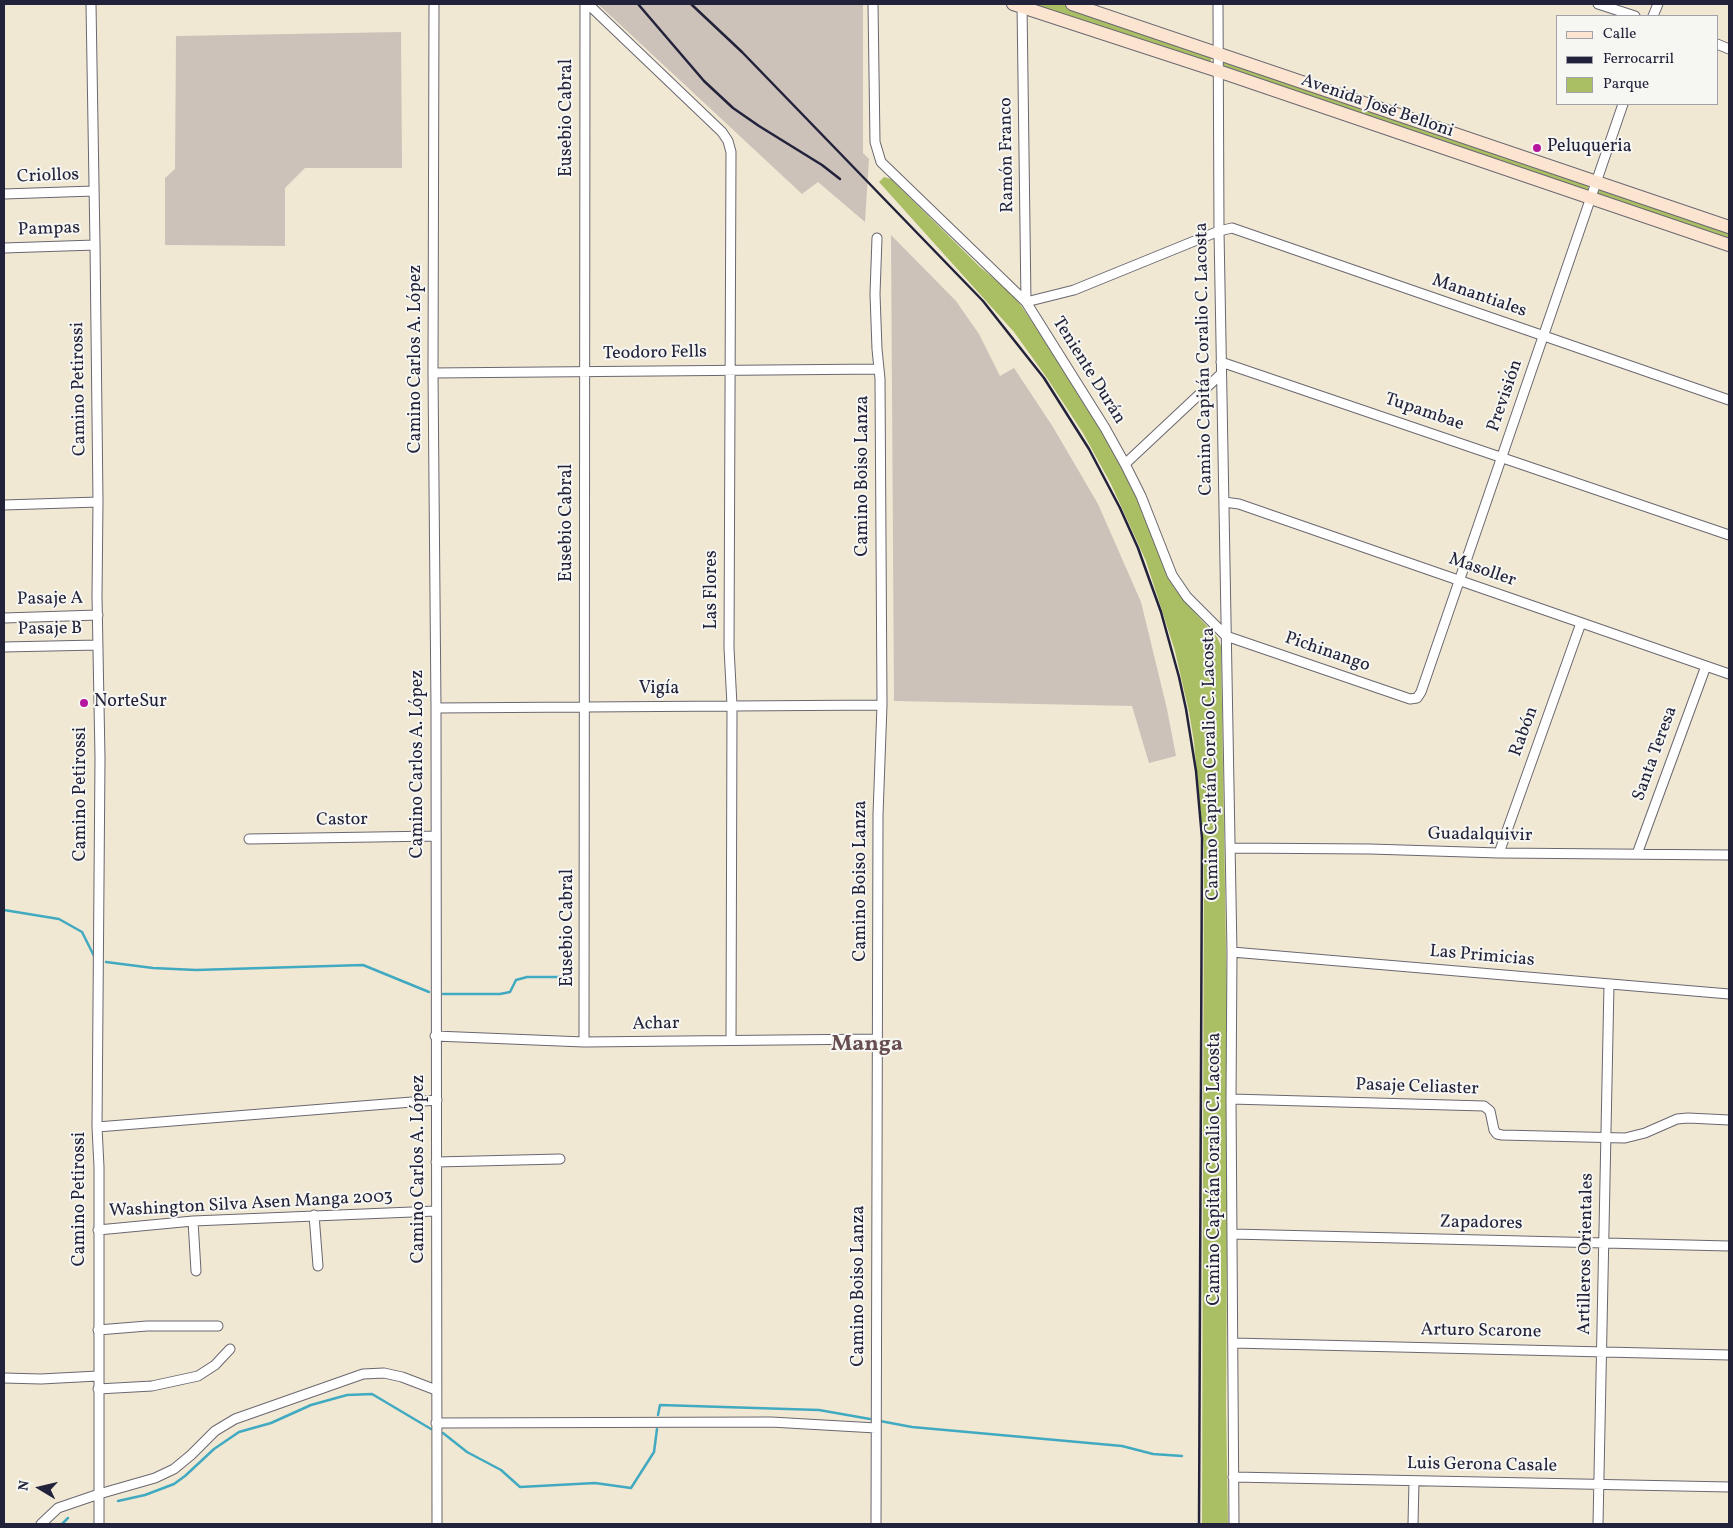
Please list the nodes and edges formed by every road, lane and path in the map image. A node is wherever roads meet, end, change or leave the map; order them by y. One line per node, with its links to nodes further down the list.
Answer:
1 (91, 4): 14 (street, Camino Petirossi)
2 (434, 4): 29 (street, Camino Carlos A. López)
3 (586, 4): 26 (street, Las Flores); 28 (street, Eusebio Cabral)
4 (873, 4): 23 (street, Teniente Durán)
5 (1072, 4): 10 (main road, Avenida José Belloni)
6 (1218, 4): 10 (street, Camino Capitán Coralio C. Lacosta)
7 (1598, 4): 9 (street)
8 (1019, 5): 11 (main road, Avenida José Belloni); 23 (street, Ramón Franco)
9 (1632, 15)
10 (1218, 53): 11 (street, Camino Capitán Coralio C. Lacosta); 13 (main road, Avenida José Belloni)
11 (1218, 71): 16 (main road, Avenida José Belloni); 18 (street, Camino Capitán Coralio C. Lacosta)
12 (1623, 105): 13 (street, Previsión)
13 (1596, 182): 16 (street, Previsión); 17 (main road, Avenida José Belloni)
14 (94, 191): 15 (street, Criollos); 20 (street, Camino Petirossi)
15 (4, 194)
16 (1591, 198): 21 (main road, Avenida José Belloni); 24 (street, Previsión)
17 (1729, 228)
18 (1218, 231): 23 (street); 24 (street, Manantiales); 25 (street, Camino Capitán Coralio C. Lacosta)
19 (877, 238): 27 (street, Camino Boiso Lanza)
20 (95, 245): 22 (street, Pampas); 34 (street, Camino Petirossi)
21 (1729, 246)
22 (4, 248)
23 (1026, 302): 33 (street, Teniente Durán)
24 (1544, 336): 31 (street, Manantiales); 32 (street, Previsión)
25 (1221, 362): 30 (street, Camino Capitán Coralio C. Lacosta); 32 (street, Tupambae)
26 (729, 369): 27 (street, Teodoro Fells); 28 (street, Teodoro Fells); 48 (street, Las Flores)
27 (879, 369): 49 (street, Camino Boiso Lanza)
28 (584, 372): 29 (street, Teodoro Fells); 50 (street, Eusebio Cabral)
29 (433, 373): 51 (street, Camino Carlos A. López)
30 (1221, 374): 33 (street); 35 (street, Camino Capitán Coralio C. Lacosta)
31 (1729, 400)
32 (1502, 457): 37 (street, Tupambae); 38 (street, Previsión)
33 (1125, 464): 42 (street, Teniente Durán)
34 (98, 502): 36 (street); 39 (street, Camino Petirossi)
35 (1224, 502): 38 (street, Masoller); 42 (street, Camino Capitán Coralio C. Lacosta)
36 (4, 506)
37 (1729, 536)
38 (1460, 581): 41 (street, Masoller); 47 (street, Previsión)
39 (98, 615): 40 (street, Pasaje A); 43 (street, Camino Petirossi)
40 (4, 618)
41 (1581, 623): 45 (street, Masoller); 55 (street, Rabón)
42 (1226, 636): 47 (street, Pichinango); 54 (street, Camino Capitán Coralio C. Lacosta)
43 (98, 645): 44 (street, Pasaje B); 68 (street, Camino Petirossi)
44 (4, 647)
45 (1706, 666): 46 (street, Masoller); 56 (street, Santa Teresa)
46 (1729, 674)
47 (1417, 698)
48 (732, 705): 49 (street, Vigía); 50 (street, Vigía); 63 (street, Las Flores)
49 (882, 705): 62 (street, Camino Boiso Lanza)
50 (584, 706): 51 (street, Vigía); 64 (street, Eusebio Cabral)
51 (436, 708): 52 (street, Camino Carlos A. López)
52 (436, 836): 53 (street, Castor); 61 (street, Camino Carlos A. López)
53 (249, 839)
54 (1230, 848): 55 (street, Guadalquivir); 58 (street, Camino Capitán Coralio C. Lacosta)
55 (1499, 853): 56 (street, Guadalquivir)
56 (1637, 854): 57 (street, Guadalquivir)
57 (1729, 855)
58 (1232, 952): 59 (street, Las Primicias); 65 (street, Camino Capitán Coralio C. Lacosta)
59 (1609, 984): 60 (street, Las Primicias); 69 (street, Artilleros Orientales)
60 (1729, 994)
61 (436, 1036): 64 (street, Achar); 66 (street, Camino Carlos A. López)
62 (877, 1038): 63 (street, Achar); 92 (street, Camino Boiso Lanza)
63 (731, 1040): 64 (street, Achar)
64 (584, 1042)
65 (1231, 1099): 69 (street, Pasaje Celiaster); 76 (street, Camino Capitán Coralio C. Lacosta)
66 (436, 1100): 68 (street); 71 (street, Camino Carlos A. López)
67 (1729, 1120): 69 (street, Pasaje Celiaster)
68 (97, 1127): 75 (street, Camino Petirossi)
69 (1606, 1138): 77 (street, Artilleros Orientales)
70 (560, 1159): 71 (street)
71 (436, 1162): 72 (street, Camino Carlos A. López)
72 (436, 1211): 73 (street, Washington Silva Asen Manga 2003); 90 (street, Camino Carlos A. López)
73 (314, 1215): 74 (street, Washington Silva Asen Manga 2003); 79 (street)
74 (192, 1222): 75 (street, Washington Silva Asen Manga 2003); 80 (street)
75 (98, 1230): 82 (street, Camino Petirossi)
76 (1232, 1234): 77 (street, Zapadores); 83 (street, Camino Capitán Coralio C. Lacosta)
77 (1604, 1243): 78 (street, Zapadores); 85 (street, Artilleros Orientales)
78 (1729, 1246)
79 (318, 1266)
80 (196, 1271)
81 (218, 1326): 82 (street)
82 (98, 1330): 87 (street, Camino Petirossi)
83 (1233, 1342): 85 (street, Arturo Scarone); 93 (street, Camino Capitán Coralio C. Lacosta)
84 (230, 1349): 89 (street)
85 (1602, 1351): 86 (street, Arturo Scarone); 95 (street, Artilleros Orientales)
86 (1729, 1356)
87 (98, 1376): 88 (street); 89 (street, Camino Petirossi)
88 (4, 1378)
89 (98, 1389): 97 (street, Camino Petirossi)
90 (436, 1390): 91 (street, Camino Carlos A. López); 97 (street)
91 (436, 1423): 92 (street); 100 (street, Camino Carlos A. López)
92 (876, 1428): 101 (street, Camino Boiso Lanza)
93 (1234, 1477): 94 (street, Luis Gerona Casale); 102 (street, Camino Capitán Coralio C. Lacosta)
94 (1414, 1481): 95 (street, Luis Gerona Casale); 103 (street)
95 (1599, 1485): 96 (street, Luis Gerona Casale); 104 (street, Artilleros Orientales)
96 (1729, 1487)
97 (99, 1494): 98 (street); 99 (street, Camino Petirossi)
98 (41, 1524)
99 (99, 1524)
100 (437, 1524)
101 (876, 1524)
102 (1234, 1524)
103 (1413, 1524)
104 (1598, 1524)

